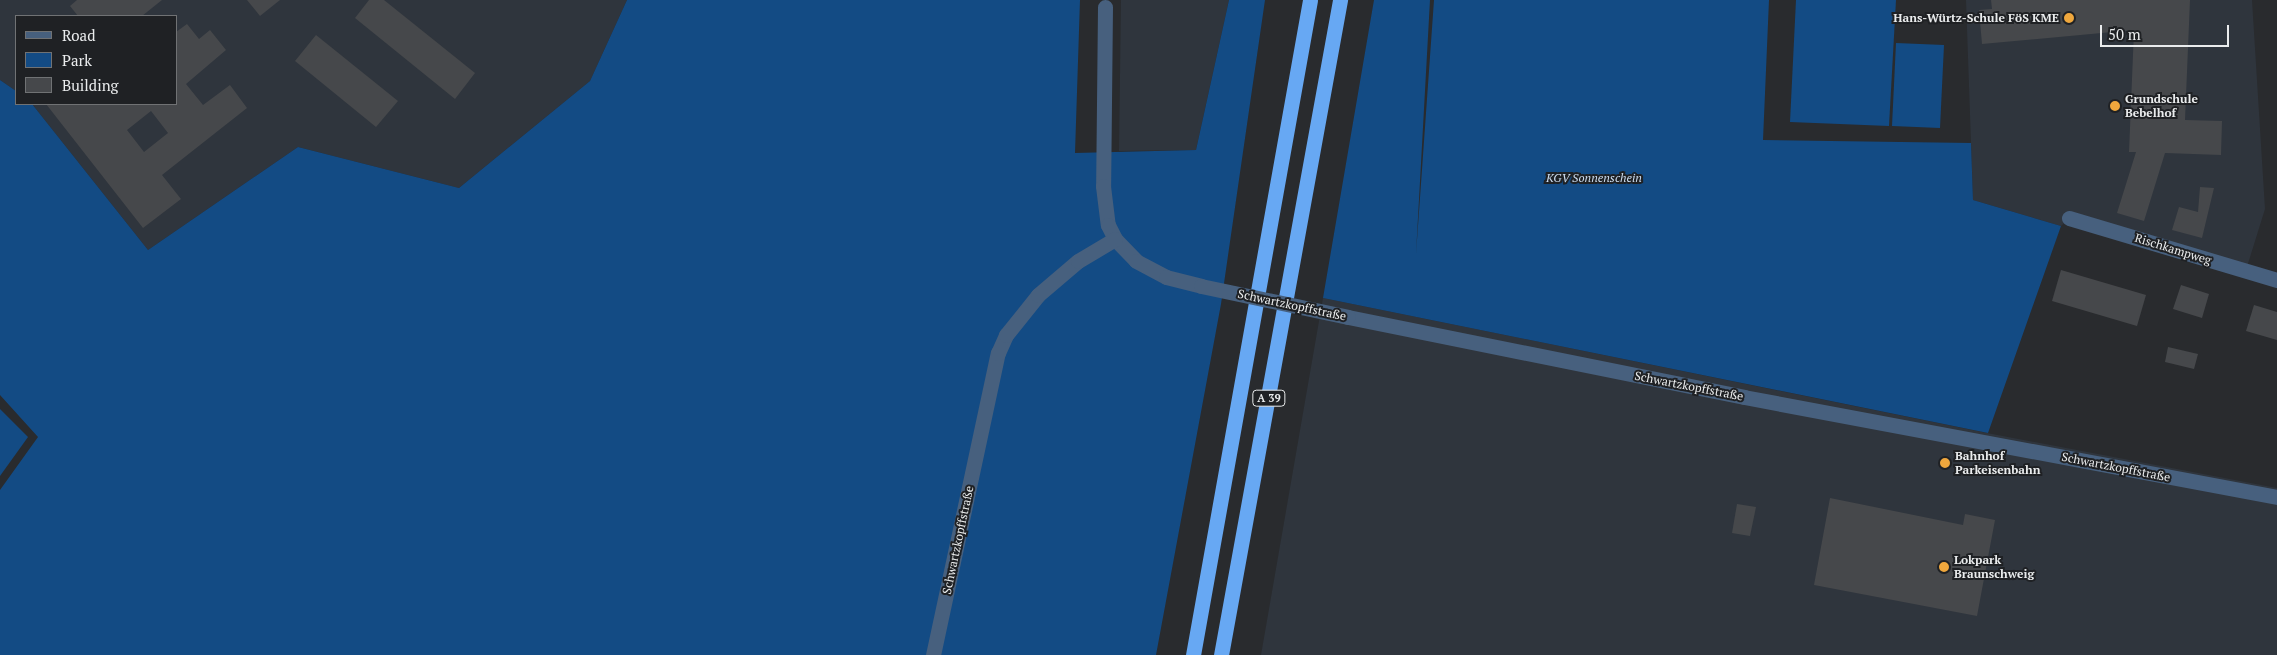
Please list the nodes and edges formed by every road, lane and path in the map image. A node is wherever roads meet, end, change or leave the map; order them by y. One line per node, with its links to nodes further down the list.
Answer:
1 (1310, 0): 9 (highway, A 39)
2 (1340, 0): 10 (highway, A 39)
3 (1105, 7): 5 (street)
4 (2070, 218): 6 (street, Rischkampweg)
5 (1115, 240): 7 (street, Schwartzkopffstraße, bridge); 8 (street, Schwartzkopffstraße)
6 (2277, 280)
7 (2277, 497)
8 (933, 655)
9 (1193, 655)
10 (1221, 655)

